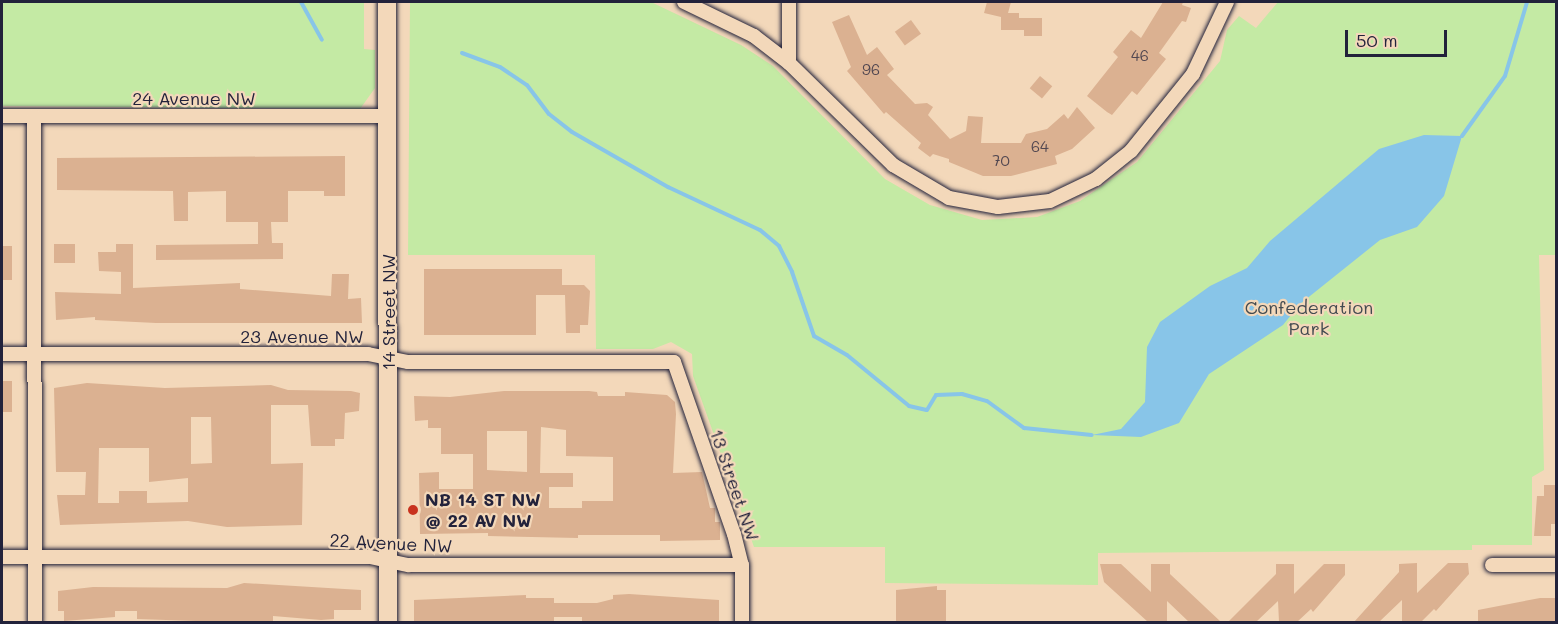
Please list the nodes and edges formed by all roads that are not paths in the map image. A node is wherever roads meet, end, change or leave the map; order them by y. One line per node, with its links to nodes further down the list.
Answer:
1 (387, 2): 8 (main road, 14 Street NW)
2 (684, 2): 5 (street)
3 (789, 2): 5 (street)
4 (1227, 2): 5 (street)
5 (789, 63)
6 (2, 116): 7 (street, 24 Avenue NW)
7 (34, 116): 8 (street, 24 Avenue NW); 10 (street)
8 (387, 116): 11 (main road, 14 Street NW)
9 (2, 354): 10 (street, 23 Avenue NW)
10 (34, 354): 11 (street, 23 Avenue NW); 14 (street)
11 (388, 357): 12 (street, 23 Avenue NW); 15 (main road, 14 Street NW)
12 (674, 362): 16 (street, 13 Street NW)
13 (2, 557): 14 (street, 22 Avenue NW)
14 (35, 557): 15 (street, 22 Avenue NW); 19 (street)
15 (388, 561): 16 (street, 22 Avenue NW); 20 (main road, 14 Street NW)
16 (742, 565): 21 (street, 13 Street NW)
17 (1492, 565): 18 (street)
18 (1557, 565)
19 (35, 622)
20 (388, 622)
21 (742, 622)

